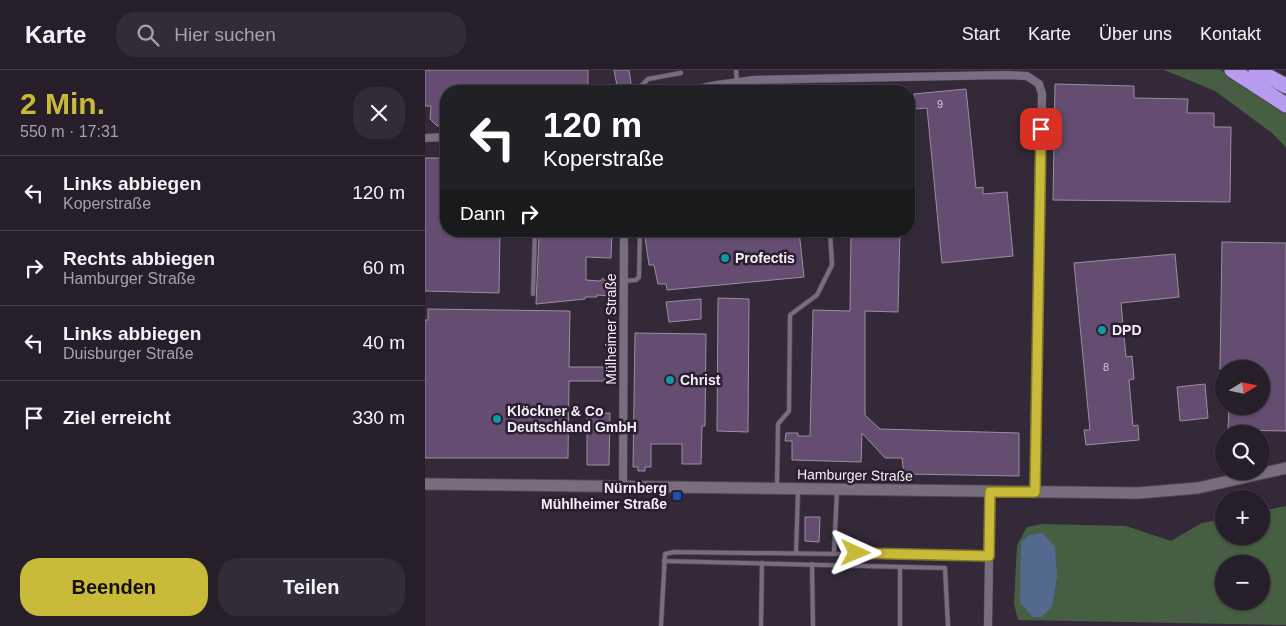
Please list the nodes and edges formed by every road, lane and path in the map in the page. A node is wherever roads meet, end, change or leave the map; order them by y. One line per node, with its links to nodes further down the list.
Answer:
1 (736, 70): 6 (lane)
2 (1232, 70): 10 (highway)
3 (1256, 70): 9 (highway)
4 (681, 73): 7 (lane)
5 (969, 73): 6 (street); 26 (street)
6 (737, 82): 8 (street)
7 (642, 85)
8 (720, 85)
9 (1286, 86)
10 (1286, 105)
11 (440, 137): 12 (street)
12 (425, 138)
13 (535, 237): 18 (lane)
14 (624, 237): 17 (street, Mülheimer Straße)
15 (640, 237): 17 (lane)
16 (830, 237): 22 (lane)
17 (624, 281): 21 (street, Mülheimer Straße)
18 (533, 294)
19 (1285, 468): 26 (street, Hamburger Straße)
20 (425, 484): 21 (street, Hamburger Straße)
21 (623, 487): 22 (street, Hamburger Straße)
22 (777, 489): 23 (street, Hamburger Straße)
23 (799, 489): 24 (street, Hamburger Straße); 27 (lane)
24 (837, 489): 25 (street, Hamburger Straße); 28 (lane)
25 (990, 492): 26 (street, Hamburger Straße); 29 (street)
26 (1035, 492)
27 (796, 553): 28 (lane); 30 (lane)
28 (834, 553): 29 (lane)
29 (989, 556): 39 (street)
30 (664, 560): 31 (lane); 34 (lane)
31 (762, 563): 32 (lane); 35 (lane)
32 (812, 564): 33 (lane); 36 (lane)
33 (900, 567): 37 (lane); 38 (lane)
34 (661, 626)
35 (761, 626)
36 (813, 626)
37 (900, 626)
38 (948, 626)
39 (988, 626)

